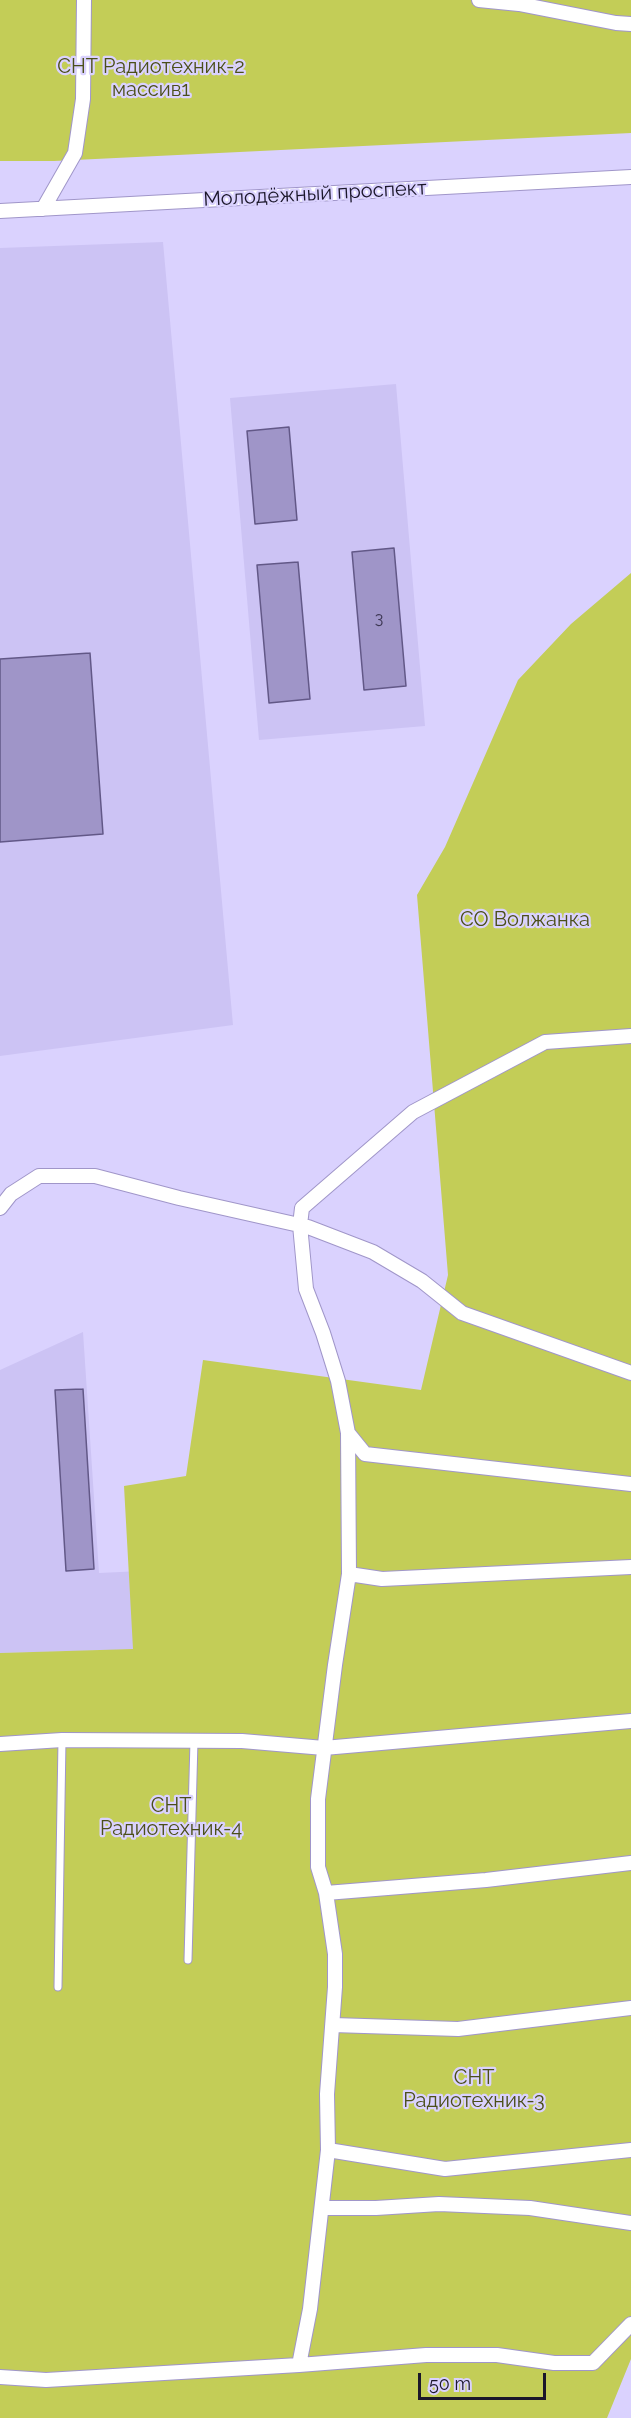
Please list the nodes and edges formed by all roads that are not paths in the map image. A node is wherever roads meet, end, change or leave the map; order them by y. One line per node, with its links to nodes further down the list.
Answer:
1 (84, 0): 5 (street)
2 (479, 0): 3 (street)
3 (631, 24)
4 (631, 177): 5 (street, Молодёжный проспект)
5 (44, 209): 6 (street, Молодёжный проспект)
6 (0, 211)
7 (631, 1036): 9 (street)
8 (0, 1208): 9 (street)
9 (300, 1225): 10 (street); 11 (street)
10 (631, 1373)
11 (348, 1433): 12 (street); 14 (street)
12 (631, 1484)
13 (631, 1567): 14 (street)
14 (349, 1574): 19 (street)
15 (631, 1721): 19 (street)
16 (62, 1740): 17 (street); 18 (street); 23 (lane)
17 (194, 1741): 19 (street); 22 (lane)
18 (0, 1744)
19 (324, 1748): 21 (street)
20 (631, 1863): 21 (street)
21 (326, 1893): 25 (street)
22 (188, 1960)
23 (58, 1987)
24 (631, 2008): 25 (street)
25 (333, 2025): 26 (street)
26 (328, 2150): 27 (street); 28 (street)
27 (631, 2150)
28 (322, 2208): 29 (street); 31 (street)
29 (631, 2223)
30 (631, 2324): 31 (street)
31 (298, 2365): 32 (street)
32 (0, 2377)

